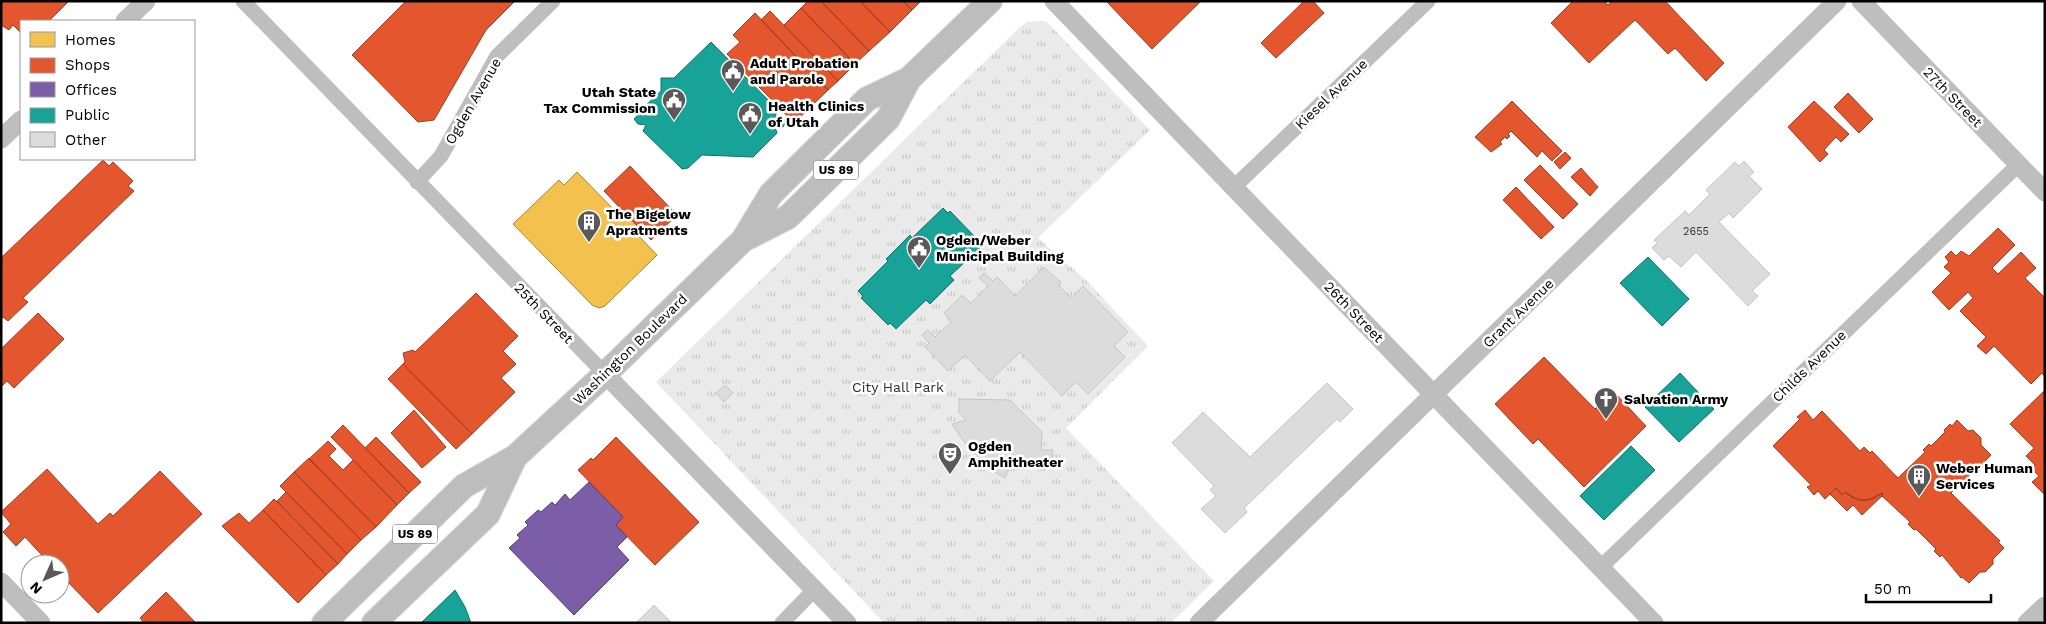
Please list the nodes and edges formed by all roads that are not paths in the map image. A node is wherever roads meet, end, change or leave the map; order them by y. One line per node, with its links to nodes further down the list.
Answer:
1 (146, 1): 9 (street)
2 (243, 1): 13 (street, 25th Street)
3 (553, 1): 13 (street, Ogden Avenue)
4 (990, 1): 16 (main road, Washington Boulevard / US 89)
5 (1054, 1): 14 (street, 26th Street)
6 (1428, 1): 14 (street, Kiesel Avenue)
7 (1837, 1): 17 (street, Grant Avenue)
8 (1861, 1): 12 (street, 27th Street)
9 (126, 20)
10 (20, 121): 11 (street)
11 (1, 139)
12 (2018, 165): 15 (street, 27th Street); 19 (street, Childs Avenue)
13 (417, 182): 16 (street, 25th Street)
14 (1234, 187): 17 (street, 26th Street)
15 (2045, 192)
16 (605, 374): 18 (main road, Washington Boulevard / US 89); 21 (street, 25th Street)
17 (1434, 395): 19 (street, 26th Street); 28 (street, Grant Avenue)
18 (515, 457): 24 (main road, Washington Boulevard / US 89); 25 (main road, Washington Boulevard / US 89)
19 (1601, 567): 29 (street, 26th Street)
20 (1, 582): 23 (street)
21 (815, 589): 26 (street); 27 (street, 25th Street)
22 (2045, 606): 30 (street)
23 (41, 623)
24 (324, 623)
25 (374, 623)
26 (782, 623)
27 (847, 623)
28 (1199, 623)
29 (1654, 623)
30 (2027, 623)

